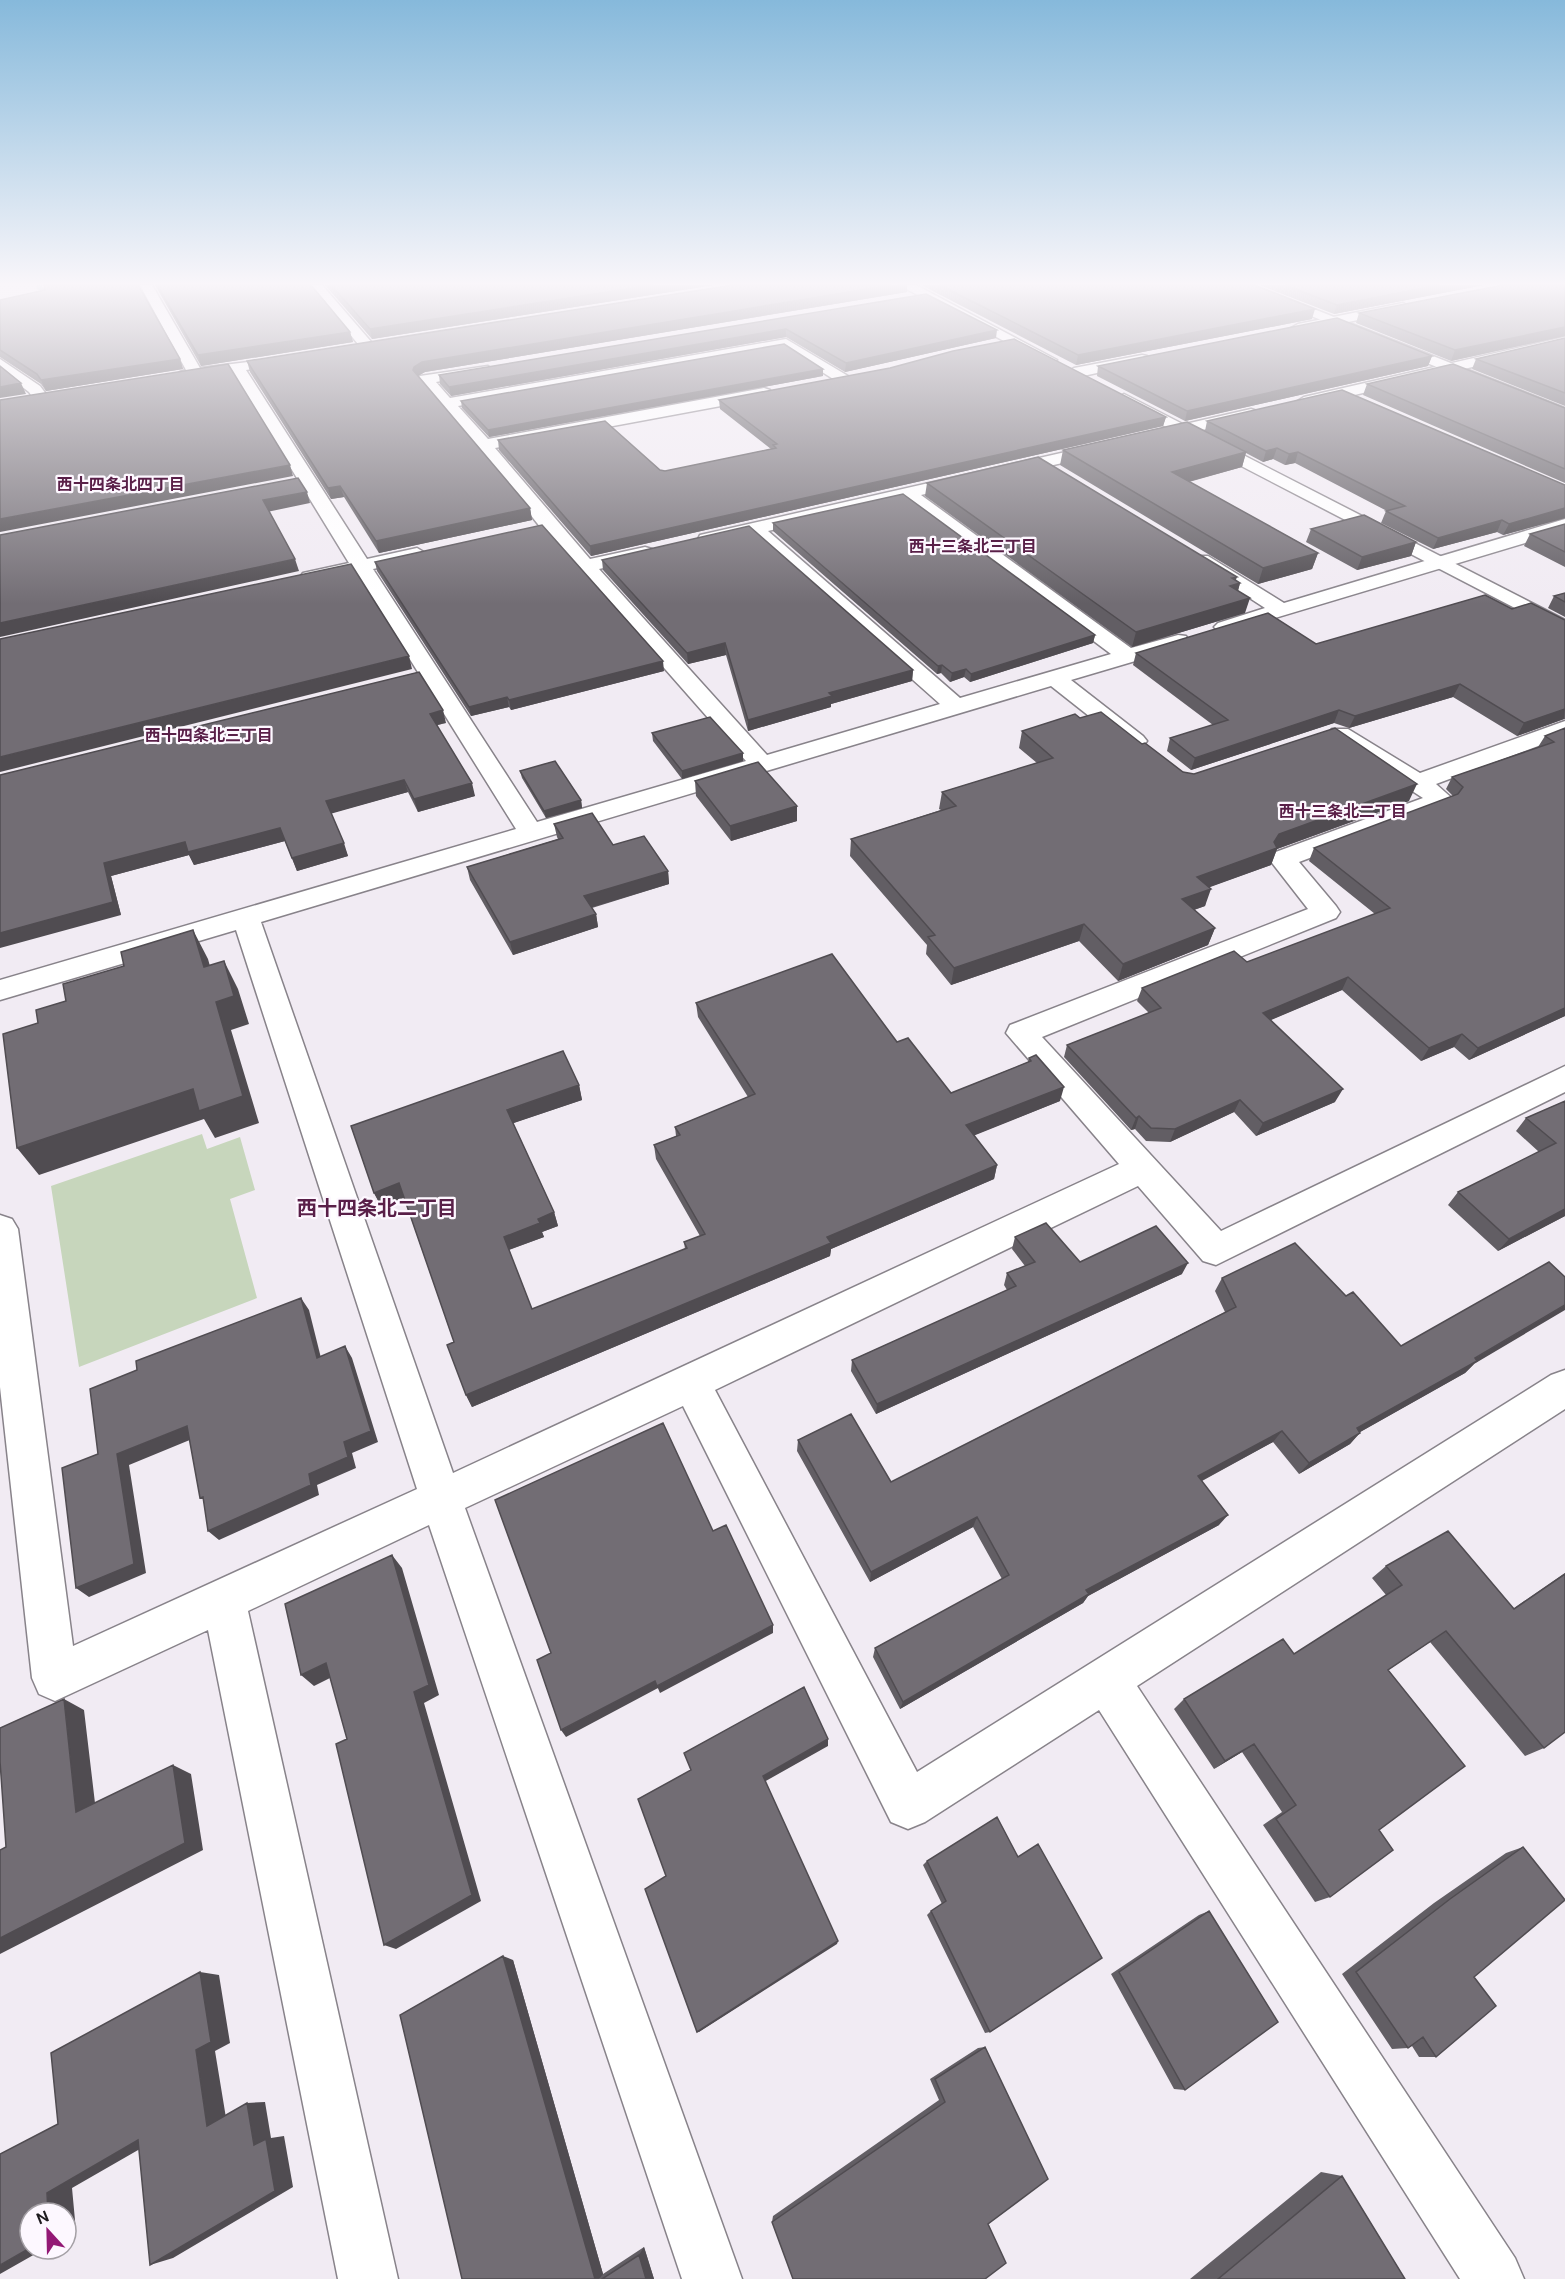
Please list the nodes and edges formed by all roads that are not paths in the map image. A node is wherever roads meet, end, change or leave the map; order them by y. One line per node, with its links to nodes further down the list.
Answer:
1 (38, 391): 10 (street)
2 (251, 391): 20 (street)
3 (436, 391): 11 (street)
4 (512, 391): 11 (street)
5 (773, 391): 16 (street)
6 (1349, 391): 8 (street)
7 (1509, 391): 13 (street)
8 (1342, 393): 12 (street); 14 (street)
9 (1114, 394): 14 (street)
10 (21, 402)
11 (446, 403): 16 (street)
12 (1363, 403)
13 (1565, 414)
14 (1182, 430): 15 (street); 31 (street)
15 (1138, 440)
16 (484, 446): 23 (street)
17 (1117, 446): 18 (street)
18 (1040, 463): 19 (street); 22 (street)
19 (1060, 476)
20 (308, 481): 21 (street); 32 (street)
21 (285, 485)
22 (908, 494): 25 (street); 37 (street)
23 (548, 524): 26 (street); 33 (street)
24 (1565, 525): 31 (street)
25 (754, 528): 27 (street); 41 (street)
26 (525, 529)
27 (692, 543)
28 (1182, 549): 35 (street)
29 (432, 550): 32 (street)
30 (657, 550): 33 (street)
31 (1439, 562): 35 (street); 36 (street)
32 (363, 566): 34 (street); 38 (street)
33 (587, 566): 45 (street)
34 (292, 581)
35 (1282, 610): 37 (street)
36 (1565, 628)
37 (1128, 656): 39 (street)
38 (428, 674): 40 (street); 47 (street)
39 (1056, 679): 41 (street); 44 (street)
40 (405, 680)
41 (957, 707): 45 (street)
42 (1565, 728): 46 (street)
43 (1313, 739): 46 (street)
44 (1150, 753)
45 (763, 765): 47 (street)
46 (1418, 782): 51 (street)
47 (532, 834): 48 (street)
48 (246, 919): 49 (street); 55 (street)
49 (0, 990)
50 (1565, 1078): 51 (street)
51 (1141, 1169): 53 (street)
52 (0, 1229): 56 (street)
53 (691, 1383): 55 (street); 57 (street)
54 (1565, 1388): 57 (street)
55 (441, 1499): 56 (street); 59 (street)
56 (224, 1600): 58 (street)
57 (1106, 1680): 60 (street)
58 (368, 2279)
59 (712, 2279)
60 (1494, 2279)

